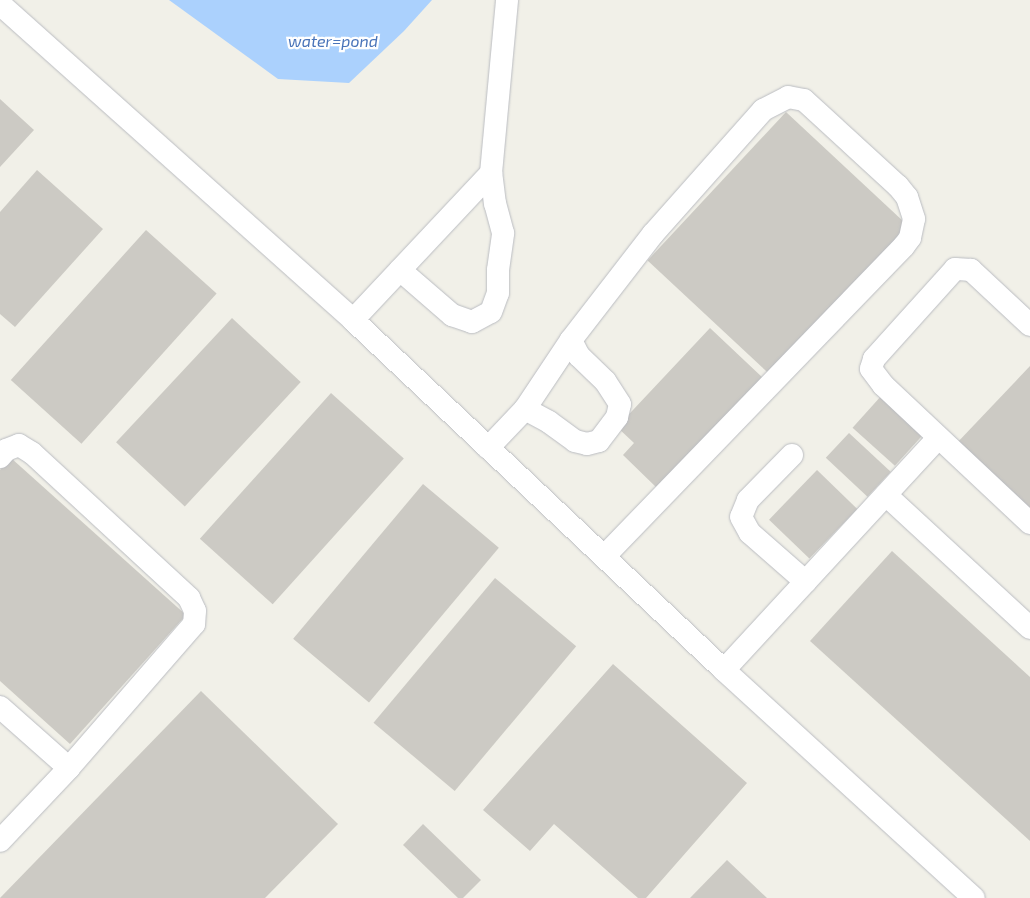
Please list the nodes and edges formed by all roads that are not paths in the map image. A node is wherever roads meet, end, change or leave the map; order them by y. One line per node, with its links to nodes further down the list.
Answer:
1 (507, 0): 3 (lane)
2 (0, 4): 5 (lane)
3 (491, 173): 4 (lane); 4 (lane)
4 (400, 270): 5 (lane)
5 (353, 320): 10 (lane)
6 (1030, 326): 9 (lane)
7 (571, 340): 8 (lane); 8 (lane); 15 (lane)
8 (525, 410): 10 (lane)
9 (938, 438): 13 (lane); 14 (lane)
10 (488, 448): 15 (lane)
11 (792, 455): 16 (lane)
12 (0, 457): 20 (lane)
13 (886, 495): 16 (lane); 17 (lane)
14 (1030, 523)
15 (604, 557): 18 (lane)
16 (806, 582): 18 (lane)
17 (1030, 628)
18 (724, 670): 22 (lane)
19 (0, 706): 20 (lane)
20 (69, 768): 21 (lane)
21 (0, 842)
22 (974, 898)

